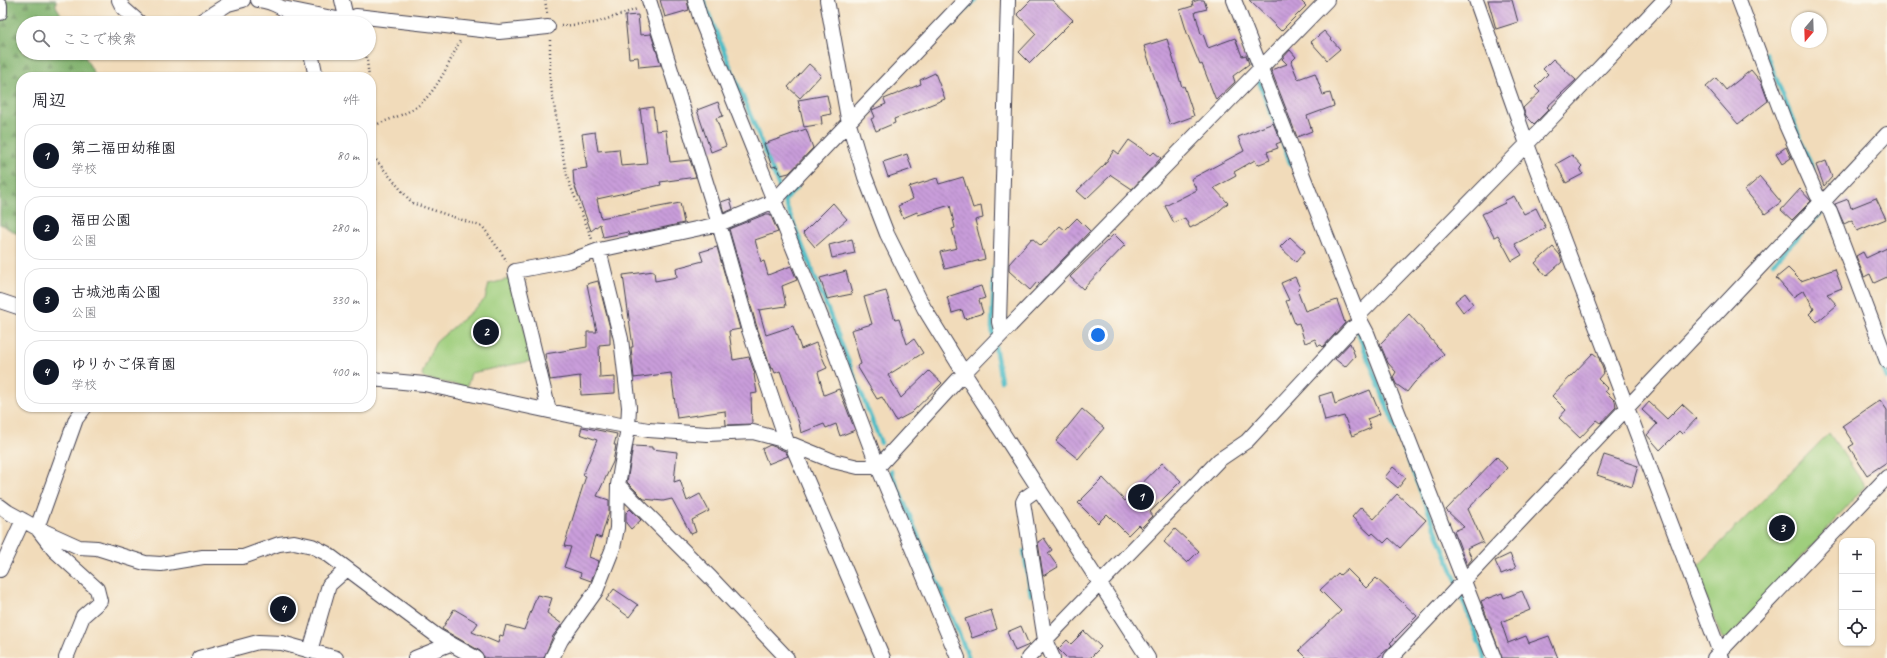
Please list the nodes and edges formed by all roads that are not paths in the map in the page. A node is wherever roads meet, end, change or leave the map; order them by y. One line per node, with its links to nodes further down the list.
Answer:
1 (119, 0): 19 (street)
2 (243, 0): 20 (street)
3 (258, 0): 4 (street)
4 (265, 0): 17 (street)
5 (342, 0): 23 (street)
6 (695, 0): 32 (street)
7 (827, 0): 29 (street)
8 (965, 0): 29 (street)
9 (1008, 0): 39 (street)
10 (1234, 0): 28 (street)
11 (1327, 0): 28 (street)
12 (1476, 0): 31 (street)
13 (1664, 0): 31 (street)
14 (1739, 0): 33 (street)
15 (650, 2): 34 (street)
16 (0, 4): 18 (street)
17 (283, 8): 21 (street); 22 (street)
18 (0, 13)
19 (132, 16)
20 (209, 16)
21 (292, 16)
22 (322, 16)
23 (346, 16)
24 (376, 18): 25 (street)
25 (548, 27)
26 (312, 60): 27 (street)
27 (315, 72)
28 (1258, 73): 38 (street); 39 (street)
29 (849, 124): 32 (street); 41 (street)
30 (1887, 134): 33 (street)
31 (1527, 144): 38 (street); 44 (street)
32 (779, 197): 34 (street); 48 (street)
33 (1824, 204): 40 (street); 44 (street)
34 (719, 224): 35 (street); 47 (street)
35 (599, 250): 43 (street); 46 (street)
36 (0, 301): 37 (street)
37 (16, 306)
38 (1357, 323): 57 (street); 58 (street)
39 (997, 340): 41 (street)
40 (1887, 361)
41 (964, 373): 48 (street); 51 (street)
42 (376, 379): 43 (street)
43 (549, 411): 46 (street)
44 (1629, 411): 58 (street); 62 (street)
45 (81, 412): 54 (street)
46 (628, 428): 47 (street); 50 (street)
47 (790, 443): 48 (street); 70 (street)
48 (878, 467): 71 (street)
49 (1887, 477): 62 (street)
50 (618, 485): 68 (street); 69 (street)
51 (1039, 488): 57 (street); 59 (street)
52 (0, 506): 53 (street)
53 (23, 520): 54 (street); 56 (street)
54 (37, 528): 55 (street); 63 (street)
55 (348, 569): 60 (street); 61 (street)
56 (0, 570)
57 (1100, 582): 59 (street); 74 (street)
58 (1462, 586): 75 (street); 76 (street)
59 (1043, 643): 72 (street); 73 (street)
60 (450, 644): 66 (street); 67 (street)
61 (310, 650): 64 (street); 65 (street)
62 (1719, 656)
63 (66, 658)
64 (199, 658)
65 (336, 658)
66 (415, 658)
67 (476, 658)
68 (552, 658)
69 (787, 658)
70 (882, 658)
71 (958, 658)
72 (1028, 658)
73 (1053, 658)
74 (1148, 658)
75 (1391, 658)
76 (1494, 658)

